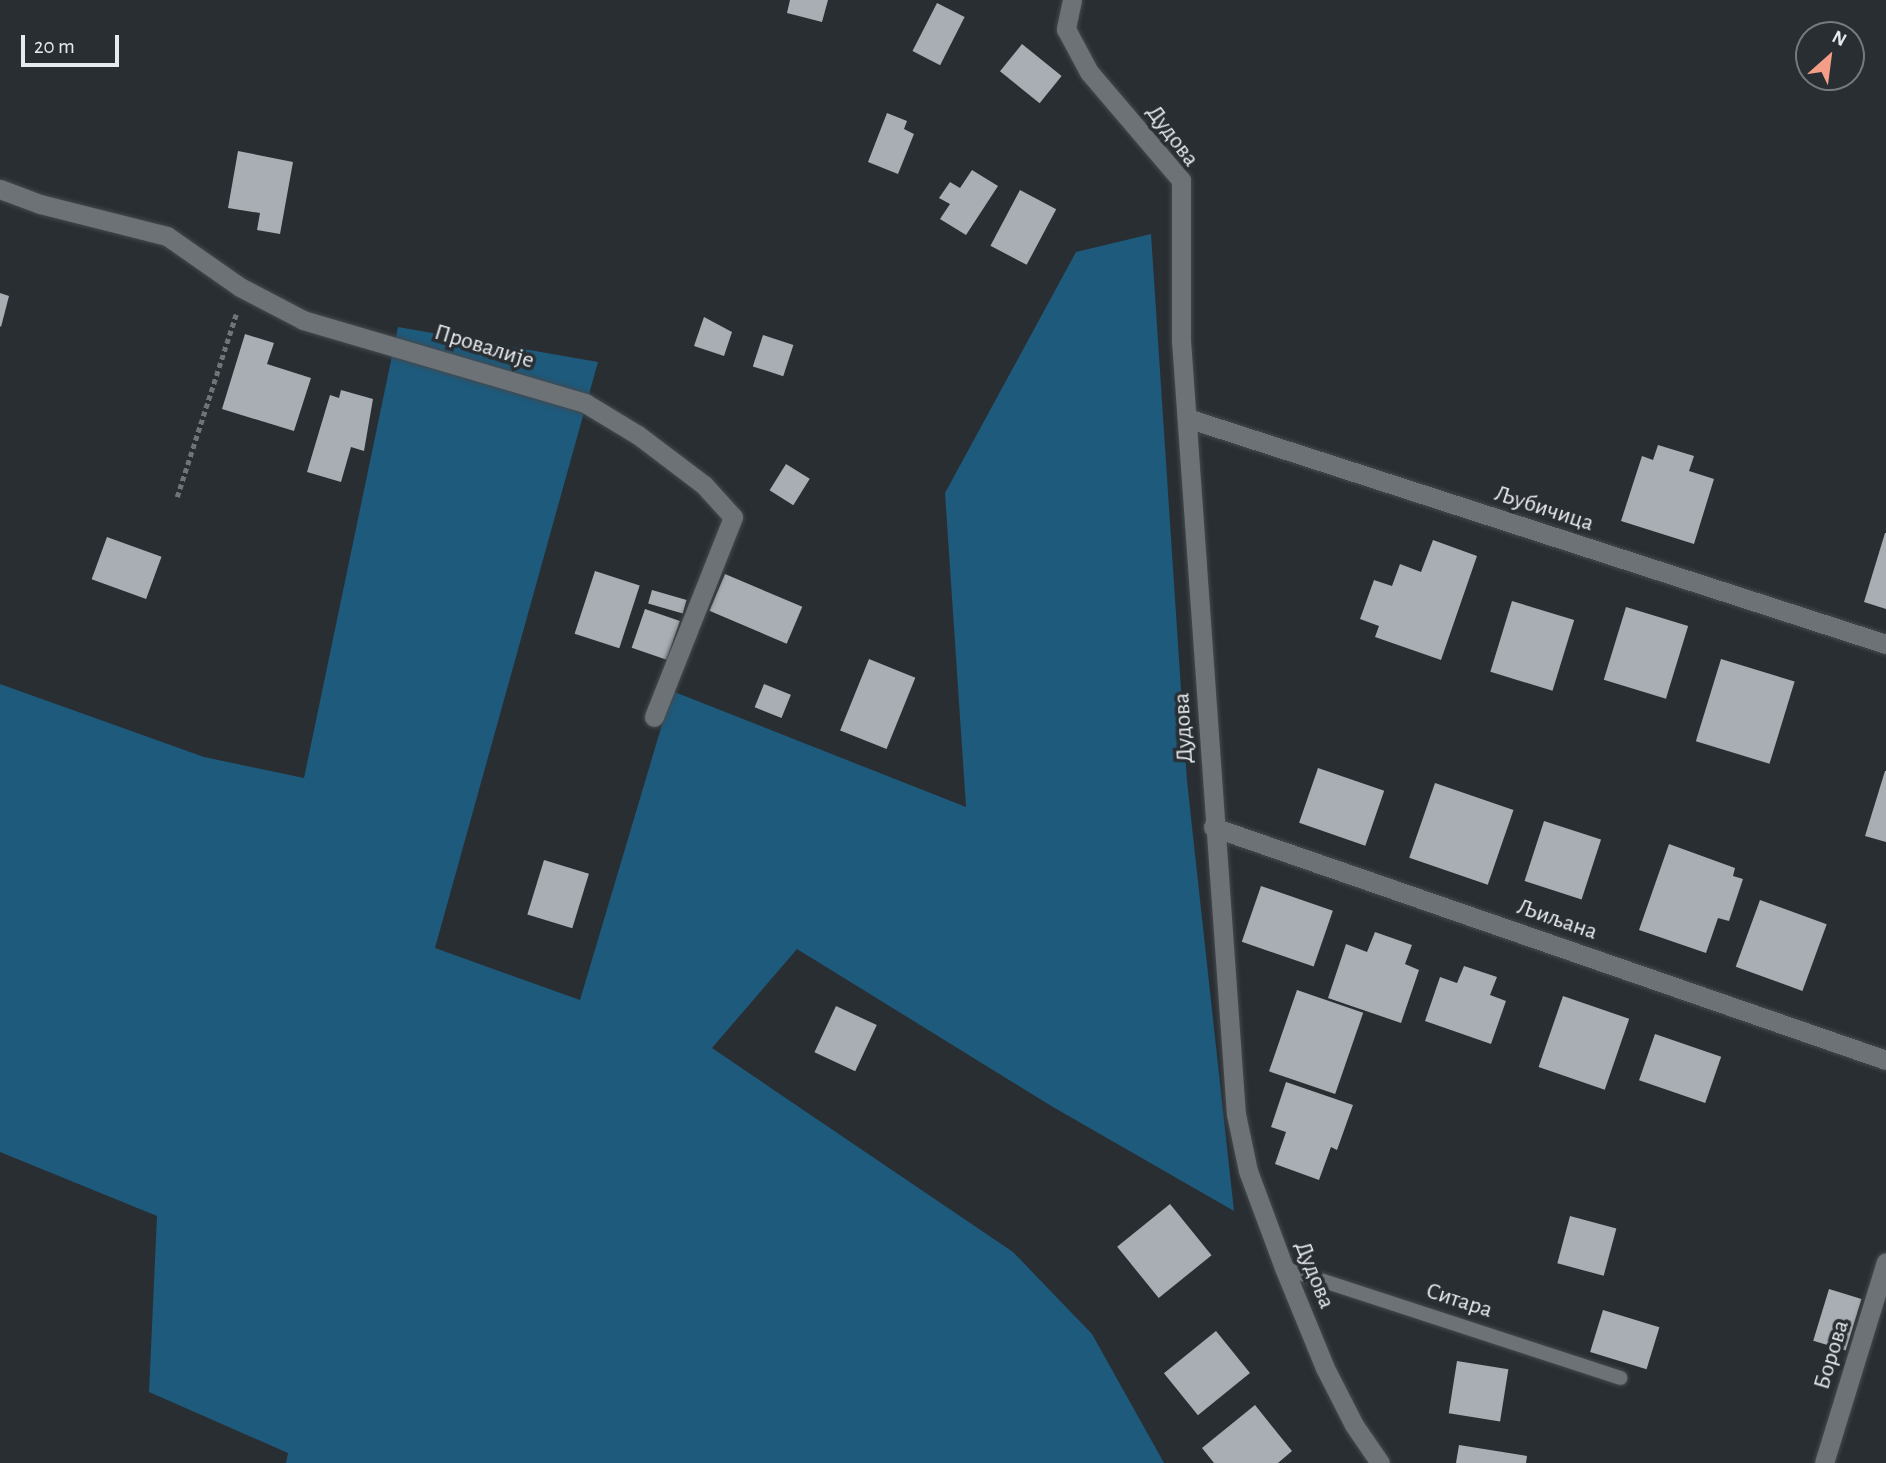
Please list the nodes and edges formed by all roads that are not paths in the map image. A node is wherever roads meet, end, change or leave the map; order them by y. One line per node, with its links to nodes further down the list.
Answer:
1 (1072, 0): 3 (street, Дудова)
2 (0, 189): 5 (street, Провалије)
3 (1187, 418): 4 (street, Љубичица); 6 (street, Дудова)
4 (1886, 643)
5 (654, 717)
6 (1213, 827): 7 (street, Љиљана); 9 (street, Дудова)
7 (1886, 1059)
8 (1886, 1262): 12 (street, Борова)
9 (1284, 1268): 10 (lane, Ситара); 11 (street, Дудова)
10 (1621, 1378)
11 (1380, 1463)
12 (1824, 1463)

